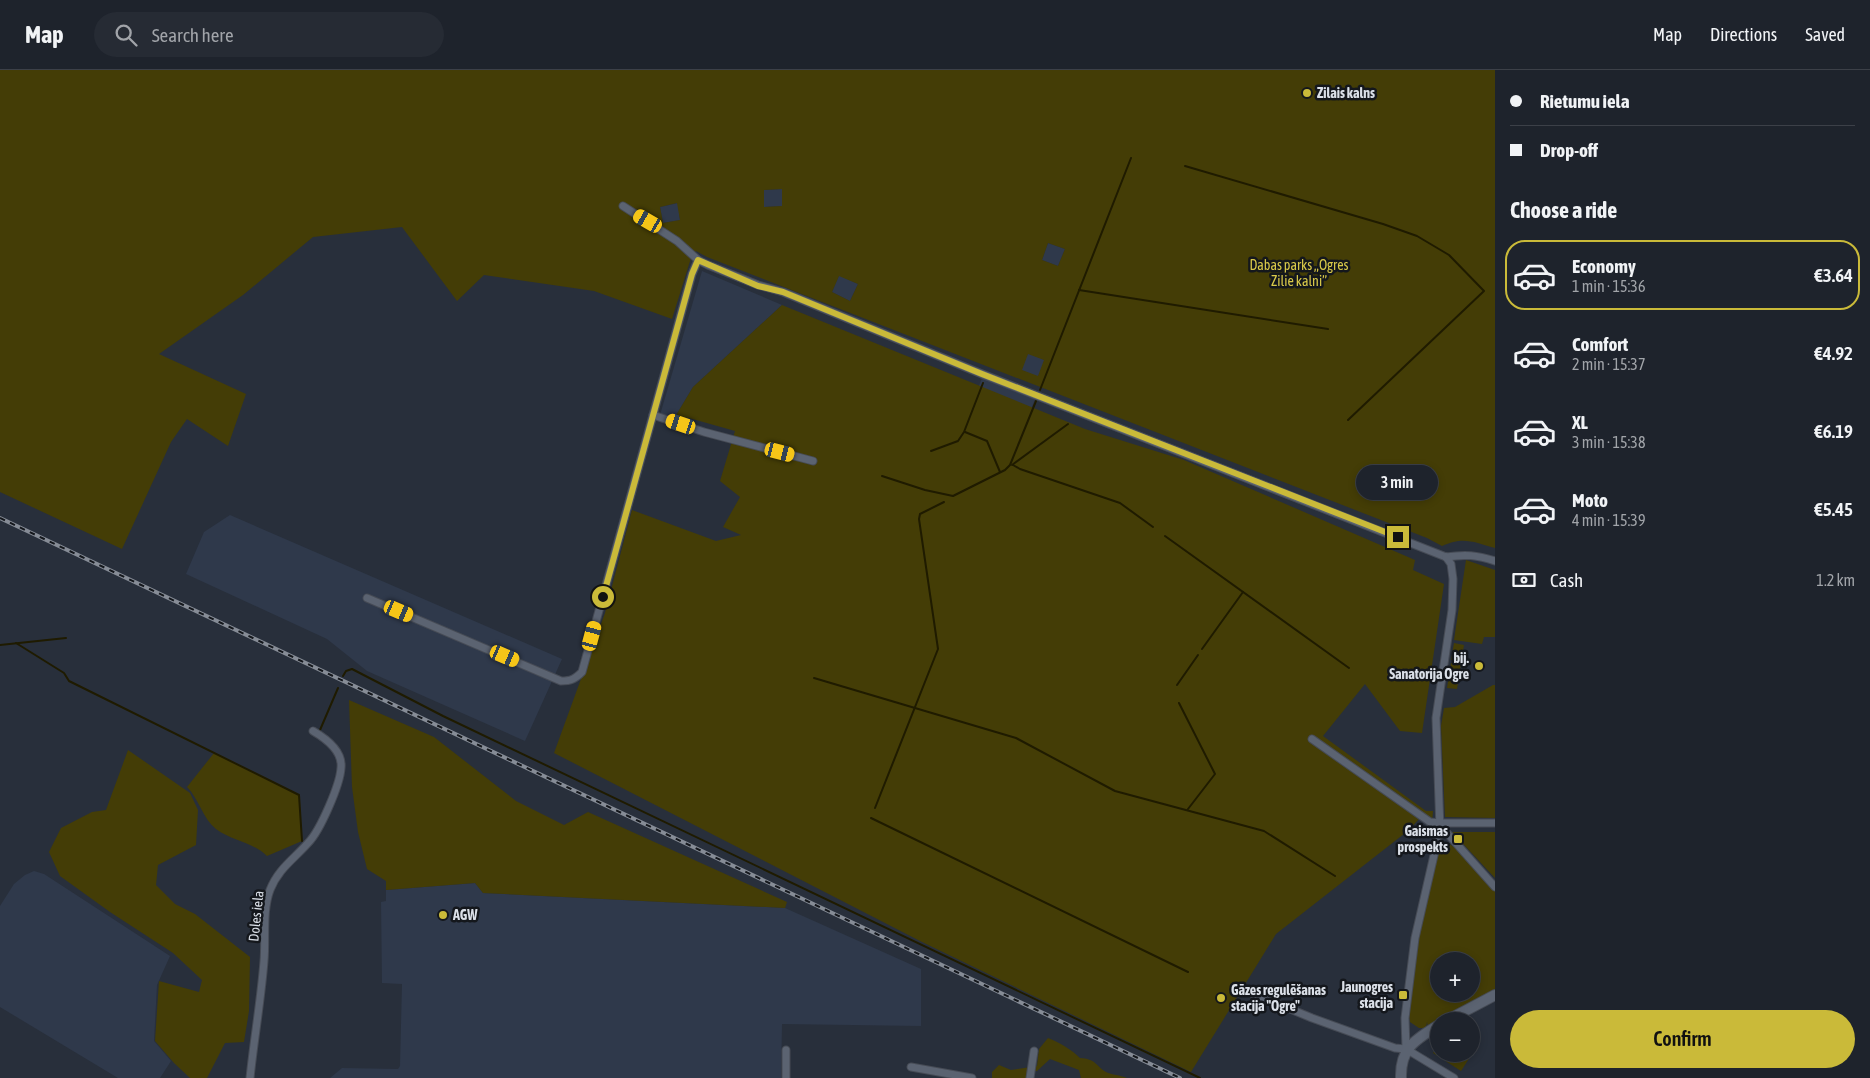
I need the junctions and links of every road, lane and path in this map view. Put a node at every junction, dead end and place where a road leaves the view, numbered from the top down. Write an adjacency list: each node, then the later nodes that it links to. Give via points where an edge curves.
1 (623, 206): 2 (street, via 677,241)
2 (698, 260): 3 (street); 5 (street)
3 (653, 415): 4 (street); 7 (street, via 582,672 570,681 561,681)
4 (812, 461)
5 (1446, 557): 6 (street, via 1477,555); 11 (street, via 1451,564 1453,579 1452,610 1436,718)
6 (1495, 561)
7 (367, 598)
8 (313, 731): 22 (street, Doles iela, via 333,747 340,758 341,770 314,835 282,868 269,893)
9 (1312, 739): 11 (street, via 1421,817)
10 (1495, 823): 11 (street)
11 (1440, 826): 12 (street); 17 (street, via 1414,948 1405,1018)
12 (1495, 887)
13 (1244, 990): 17 (street, via 1312,1018)
14 (1495, 994): 15 (main road)
15 (1462, 1012)
16 (1430, 1031): 17 (main road)
17 (1406, 1049): 26 (main road); 27 (street)
18 (786, 1050): 23 (street)
19 (1034, 1051): 25 (street)
20 (911, 1067): 21 (street)
21 (942, 1075): 24 (street)
22 (250, 1078)
23 (786, 1078)
24 (972, 1078)
25 (1030, 1078)
26 (1401, 1078)
27 (1454, 1078)

